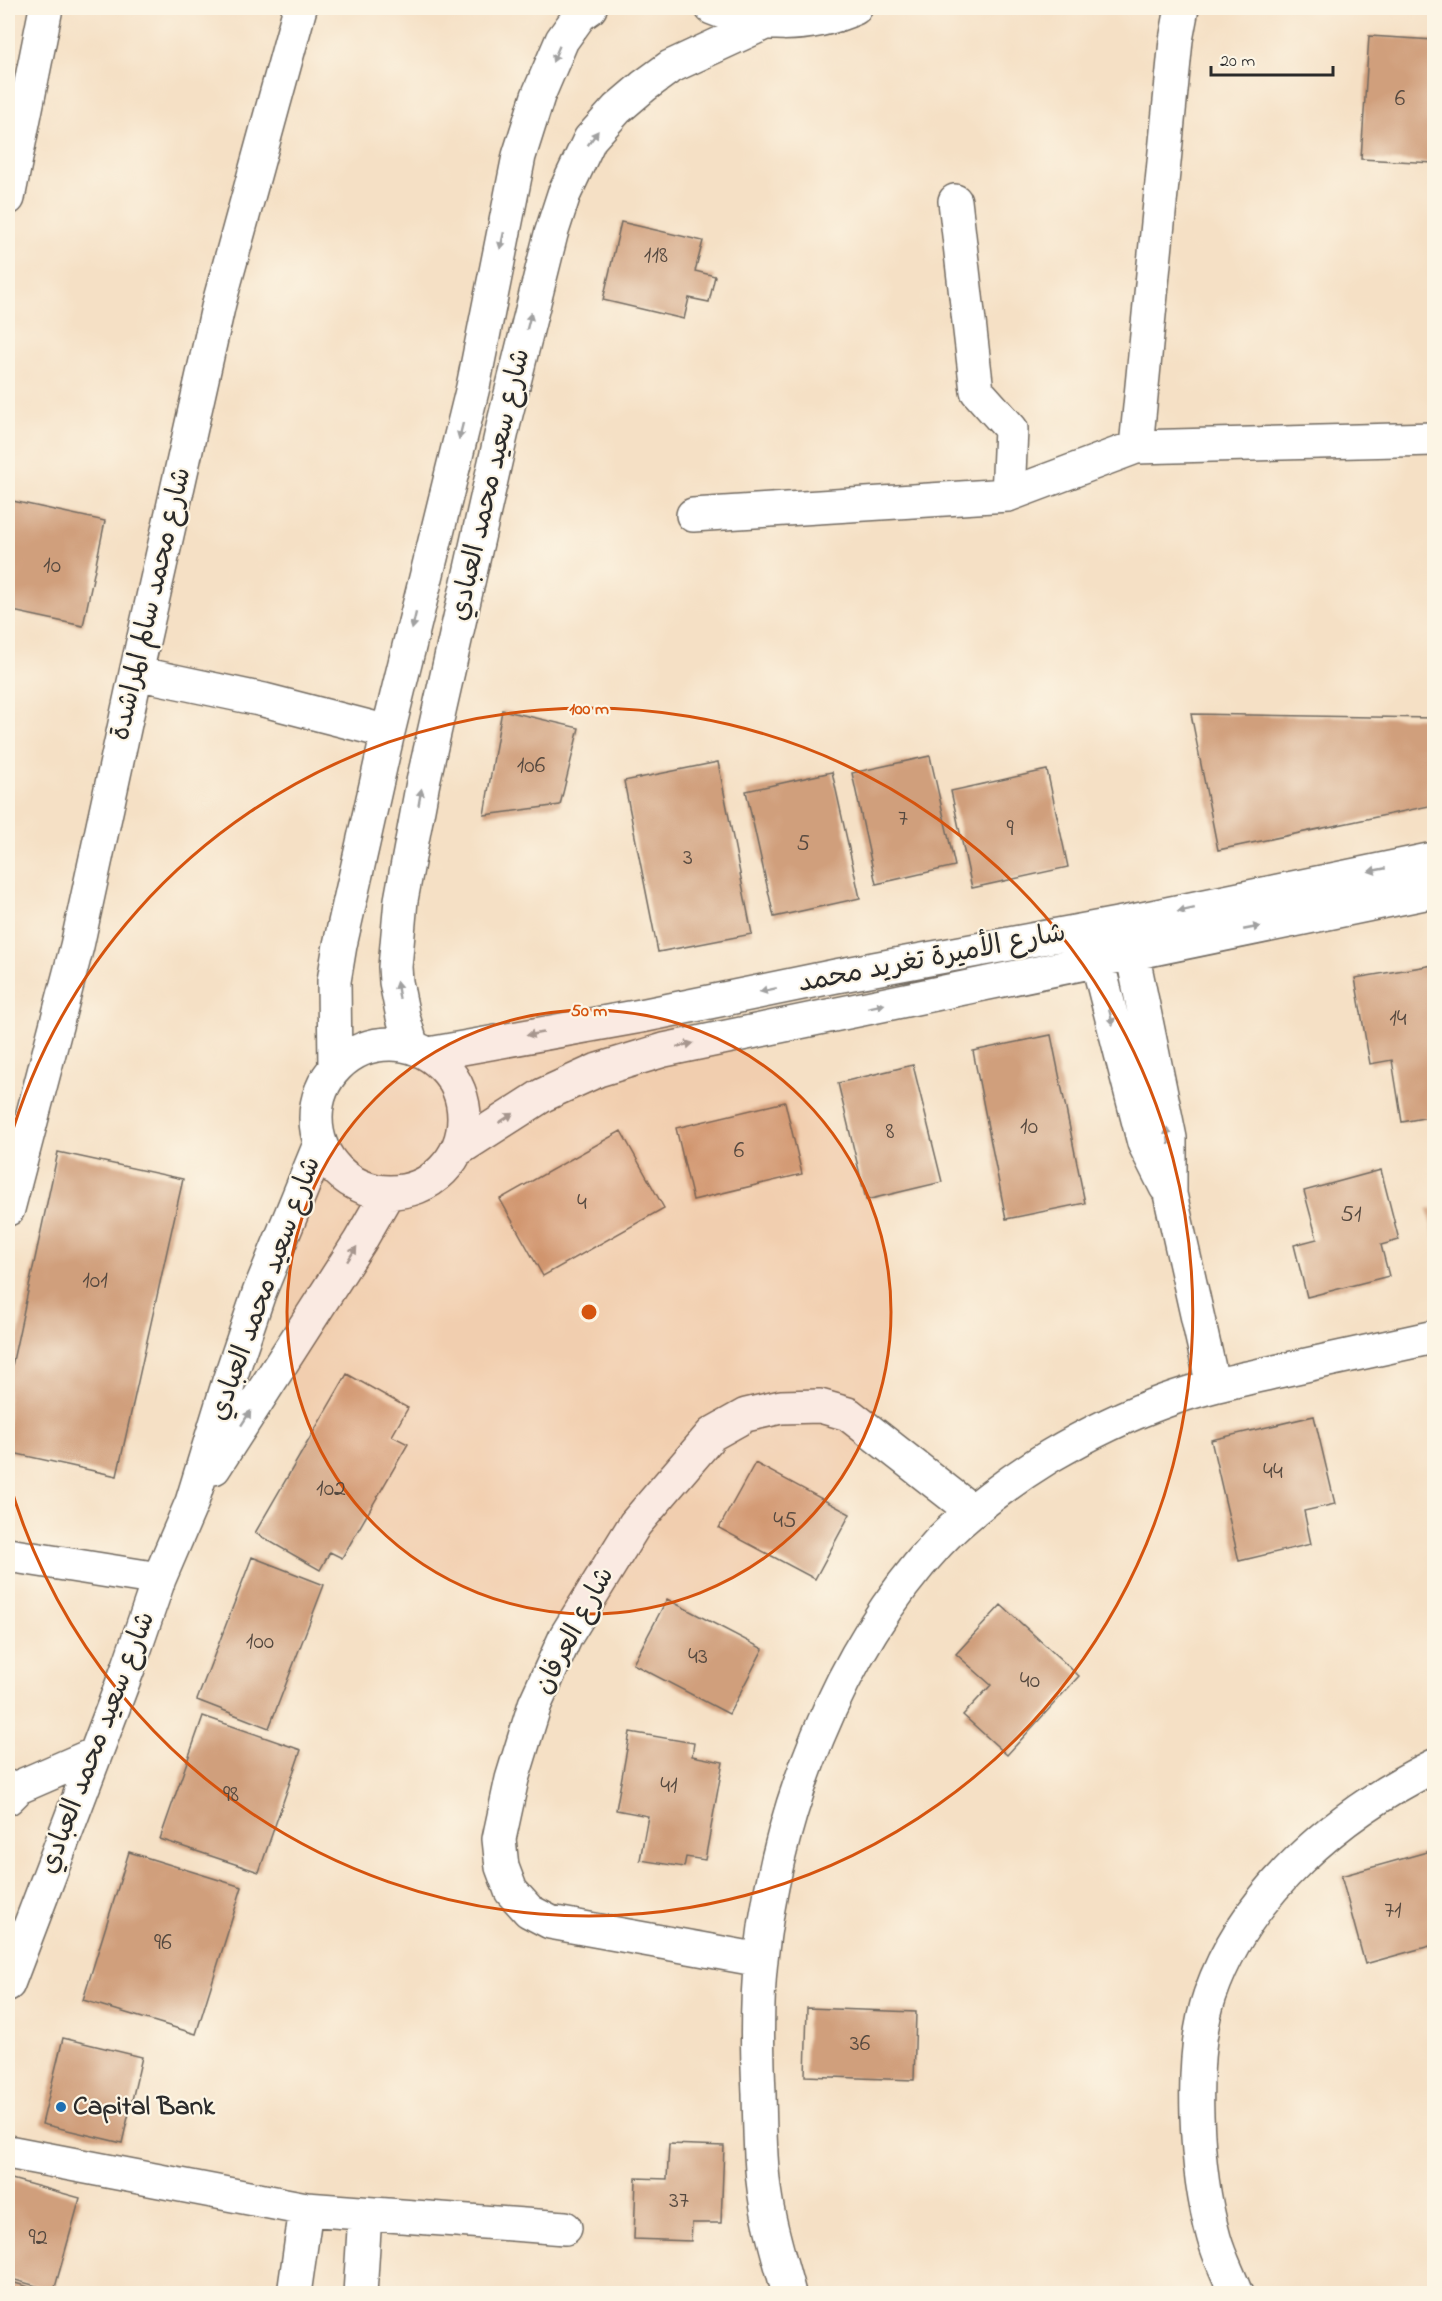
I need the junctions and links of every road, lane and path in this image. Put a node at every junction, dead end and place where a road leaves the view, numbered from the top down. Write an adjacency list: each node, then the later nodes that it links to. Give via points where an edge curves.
1 (46, 8): 8 (street)
2 (300, 8): 14 (street, شارع محمد سالم المراشدة, via 219,303)
3 (590, 8): 15 (street, شارع سعيد محمد العبادي, one-way to 15, via 562,39 519,156 472,387)
4 (712, 8): 7 (street, via 735,18)
5 (855, 8): 7 (street, via 801,24)
6 (1182, 8): 11 (street)
7 (765, 23): 20 (street, شارع سعيد محمد العبادي, one-way to 7, via 396,982 401,900 423,782 503,429 564,194 590,140 644,86 670,67)
8 (8, 198)
9 (955, 201): 12 (street, via 977,391 1011,429)
10 (1434, 439): 11 (street)
11 (1136, 447): 12 (street)
12 (1008, 495): 13 (street)
13 (693, 515)
14 (136, 673): 15 (street); 26 (street, شارع محمد سالم المراشدة, via 77,946)
15 (388, 732): 21 (street, شارع سعيد محمد العبادي, via 334,981)
16 (1434, 859): 20 (street, شارع الأميرة تغريد محمد, one-way to 20, via 1123,924 641,1016)
17 (1434, 891): 18 (street, شارع الأميرة تغريد محمد, one-way to 17)
18 (1131, 952): 19 (street, شارع الأميرة تغريد محمد); 25 (street, one-way to 18, via 1170,1138)
19 (1097, 960): 23 (street, شارع الأميرة تغريد محمد, one-way to 19, via 543,1095 598,1070 653,1053); 25 (street, one-way to 25, via 1144,1143)
20 (421, 1050): 21 (street, via 391,1043 370,1046 350,1054); 23 (street, via 446,1068 458,1086 464,1129)
21 (335, 1068): 22 (street, via 316,1104 315,1125)
22 (320, 1144): 24 (street, via 346,1179); 29 (street, شارع سعيد محمد العبادي, via 259,1293)
23 (457, 1150): 24 (street, via 445,1168 429,1181 409,1190)
24 (388, 1192): 29 (street, شارع سعيد محمد العبادي, one-way to 24)
25 (1170, 1194): 28 (street)
26 (8, 1203)
27 (1434, 1337): 28 (street)
28 (1213, 1386): 30 (street, via 1164,1401 1109,1425 1049,1457)
29 (192, 1502): 32 (street, شارع سعيد محمد العبادي)
30 (972, 1511): 37 (street, via 938,1543 896,1595 851,1667 813,1745 773,1885); 37 (street, شارع العرفان, via 848,1414 820,1406 781,1407 746,1415 712,1434 635,1524 566,1636 535,1704 499,1839 502,1867 511,1891 529,1911 550,1922)
31 (8, 1555): 32 (street)
32 (159, 1579): 33 (street, شارع سعيد محمد العبادي)
33 (95, 1754): 35 (street, via 19,1787); 36 (street, شارع سعيد محمد العبادي)
34 (1434, 1766): 46 (street, via 1353,1813 1279,1881 1228,1953 1209,1996 1198,2084 1202,2179 1214,2239)
35 (8, 1798)
36 (17, 1927): 38 (street, شارع سعيد محمد العبادي)
37 (761, 1960): 45 (street, via 757,2054 760,2134 766,2201)
38 (8, 1984)
39 (8, 2152): 40 (street)
40 (306, 2209): 41 (street); 43 (street)
41 (365, 2214): 42 (street); 44 (street)
42 (565, 2228)
43 (294, 2294)
44 (360, 2294)
45 (789, 2294)
46 (1236, 2294)

